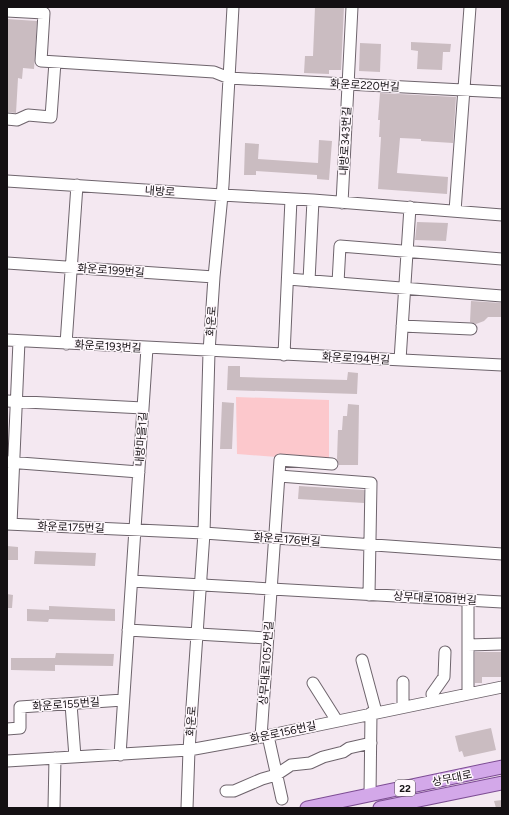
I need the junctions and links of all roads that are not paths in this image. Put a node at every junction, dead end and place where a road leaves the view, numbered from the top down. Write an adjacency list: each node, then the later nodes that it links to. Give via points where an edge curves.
1 (233, 7): 6 (street, 화운로)
2 (352, 7): 7 (street, 내방로343번길)
3 (470, 7): 8 (street)
4 (7, 11): 5 (street, via 44,13 41,61)
5 (55, 62): 6 (street, 화운로220번길, via 214,72); 10 (street, via 51,116 28,115 17,120)
6 (229, 78): 7 (street, 화운로220번길); 13 (street, 화운로)
7 (348, 84): 8 (street, 화운로220번길); 16 (street, 내방로343번길)
8 (464, 90): 9 (street, 화운로220번길); 18 (street)
9 (502, 92)
10 (7, 119)
11 (7, 181): 12 (street, 내방로)
12 (77, 185): 13 (street, 내방로); 23 (street)
13 (222, 195): 14 (street, 내방로); 24 (street, 화운로)
14 (291, 199): 15 (street, 내방로); 25 (street)
15 (313, 200): 16 (street, 내방로); 26 (street)
16 (342, 203): 17 (street, 내방로)
17 (410, 208): 18 (street, 내방로); 20 (street)
18 (455, 211): 19 (street, 내방로)
19 (502, 215)
20 (407, 251): 21 (street); 27 (street, via 340,246); 28 (street)
21 (502, 259)
22 (7, 263): 23 (street, 화운로199번길)
23 (72, 268): 24 (street, 화운로199번길); 34 (street)
24 (214, 277): 36 (street, 화운로)
25 (288, 279): 26 (street); 37 (street)
26 (309, 281): 27 (street)
27 (338, 283): 28 (street)
28 (405, 288): 29 (street); 30 (street)
29 (502, 296)
30 (402, 326): 31 (street); 38 (street)
31 (471, 329)
32 (7, 340): 33 (street, 화운로193번길)
33 (19, 341): 34 (street, 화운로193번길); 40 (street)
34 (66, 344): 35 (street, 화운로193번길)
35 (147, 348): 36 (street, 화운로193번길); 41 (street, 내방마을1길)
36 (210, 352): 37 (street, 화운로194번길); 48 (street, 화운로)
37 (284, 355): 38 (street, 화운로194번길)
38 (400, 360): 39 (street, 화운로194번길)
39 (502, 365)
40 (12, 401): 41 (street); 42 (street)
41 (143, 408): 44 (street, 내방마을1길)
42 (10, 462): 44 (street); 46 (street)
43 (332, 464): 45 (street, via 280,460)
44 (139, 472): 47 (street, 내방마을1길)
45 (279, 474): 49 (street, 상무대로1057번길); 50 (street, via 371,483)
46 (9, 524): 47 (street, 화운로175번길)
47 (135, 529): 48 (street, 화운로175번길); 52 (street)
48 (204, 533): 49 (street, 화운로176번길); 53 (street, 화운로)
49 (274, 538): 50 (street, 화운로176번길); 54 (street, 상무대로1057번길)
50 (370, 545): 51 (street, 화운로176번길); 55 (street)
51 (502, 554)
52 (132, 581): 53 (street); 58 (street)
53 (202, 585): 54 (street); 59 (street, 화운로)
54 (271, 589): 55 (street); 60 (street, 상무대로1057번길)
55 (369, 595): 56 (street, 상무대로1081번길)
56 (468, 600): 57 (street, 상무대로1081번길); 62 (street)
57 (502, 602)
58 (128, 630): 59 (street); 69 (street)
59 (198, 634): 60 (street); 78 (street, 화운로)
60 (268, 638): 76 (street, 상무대로1057번길)
61 (502, 644): 62 (street)
62 (468, 645): 68 (street)
63 (445, 652): 70 (street, via 444,675 432,694)
64 (362, 660): 73 (street)
65 (403, 682): 72 (street)
66 (312, 683): 74 (street)
67 (502, 687): 68 (street, 화운로156번길)
68 (468, 694): 70 (street, 화운로156번길)
69 (123, 700): 71 (street, 화운로155번길); 79 (street)
70 (433, 701): 72 (street, 화운로156번길)
71 (71, 704): 75 (street, 화운로155번길, via 20,707 20,728); 80 (street)
72 (403, 707): 73 (street, 화운로156번길)
73 (374, 713): 74 (street, 화운로156번길); 77 (street)
74 (337, 721): 76 (street, 화운로156번길)
75 (7, 729)
76 (264, 736): 78 (street, 화운로156번길); 84 (street, 상무대로1057번길)
77 (371, 743): 84 (street, via 349,748 310,763 291,765); 87 (street)
78 (189, 750): 79 (street); 90 (street, 화운로)
79 (120, 755): 80 (street)
80 (75, 757): 81 (street)
81 (55, 758): 82 (street); 89 (street)
82 (7, 761)
83 (502, 767): 87 (main road, 상무대로 / 22)
84 (276, 774): 86 (street, via 234,791); 88 (street, 상무대로1057번길)
85 (502, 783): 92 (main road, 상무대로 / 22)
86 (226, 791)
87 (370, 795): 91 (main road, 상무대로 / 22)
88 (282, 799)
89 (54, 808)
90 (187, 808)
91 (307, 808)
92 (380, 808)

